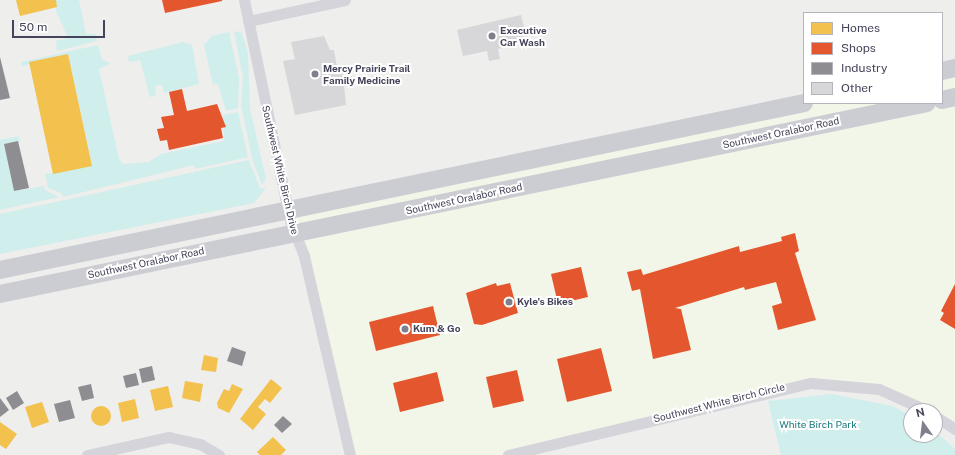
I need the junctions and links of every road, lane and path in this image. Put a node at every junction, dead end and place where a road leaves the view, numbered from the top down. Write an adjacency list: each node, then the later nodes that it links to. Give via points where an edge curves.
1 (244, 0): 3 (street, Southwest White Birch Drive)
2 (345, 0): 3 (street)
3 (248, 21): 10 (street, Southwest White Birch Drive)
4 (955, 68): 5 (main road)
5 (943, 71)
6 (955, 97): 7 (main road)
7 (943, 100)
8 (803, 103): 10 (main road)
9 (922, 104): 11 (main road, Southwest Oralabor Road)
10 (288, 210): 11 (street, Southwest White Birch Drive); 12 (main road)
11 (294, 234): 13 (main road, Southwest Oralabor Road); 19 (street, Southwest White Birch Drive, via 304,256)
12 (0, 270)
13 (0, 294)
14 (910, 403): 20 (street, Southwest White Birch Circle, via 879,389 811,383)
15 (943, 421): 16 (street)
16 (955, 429)
17 (88, 455): 18 (street, via 169,437 200,444)
18 (219, 455)
19 (350, 455)
20 (508, 455)

